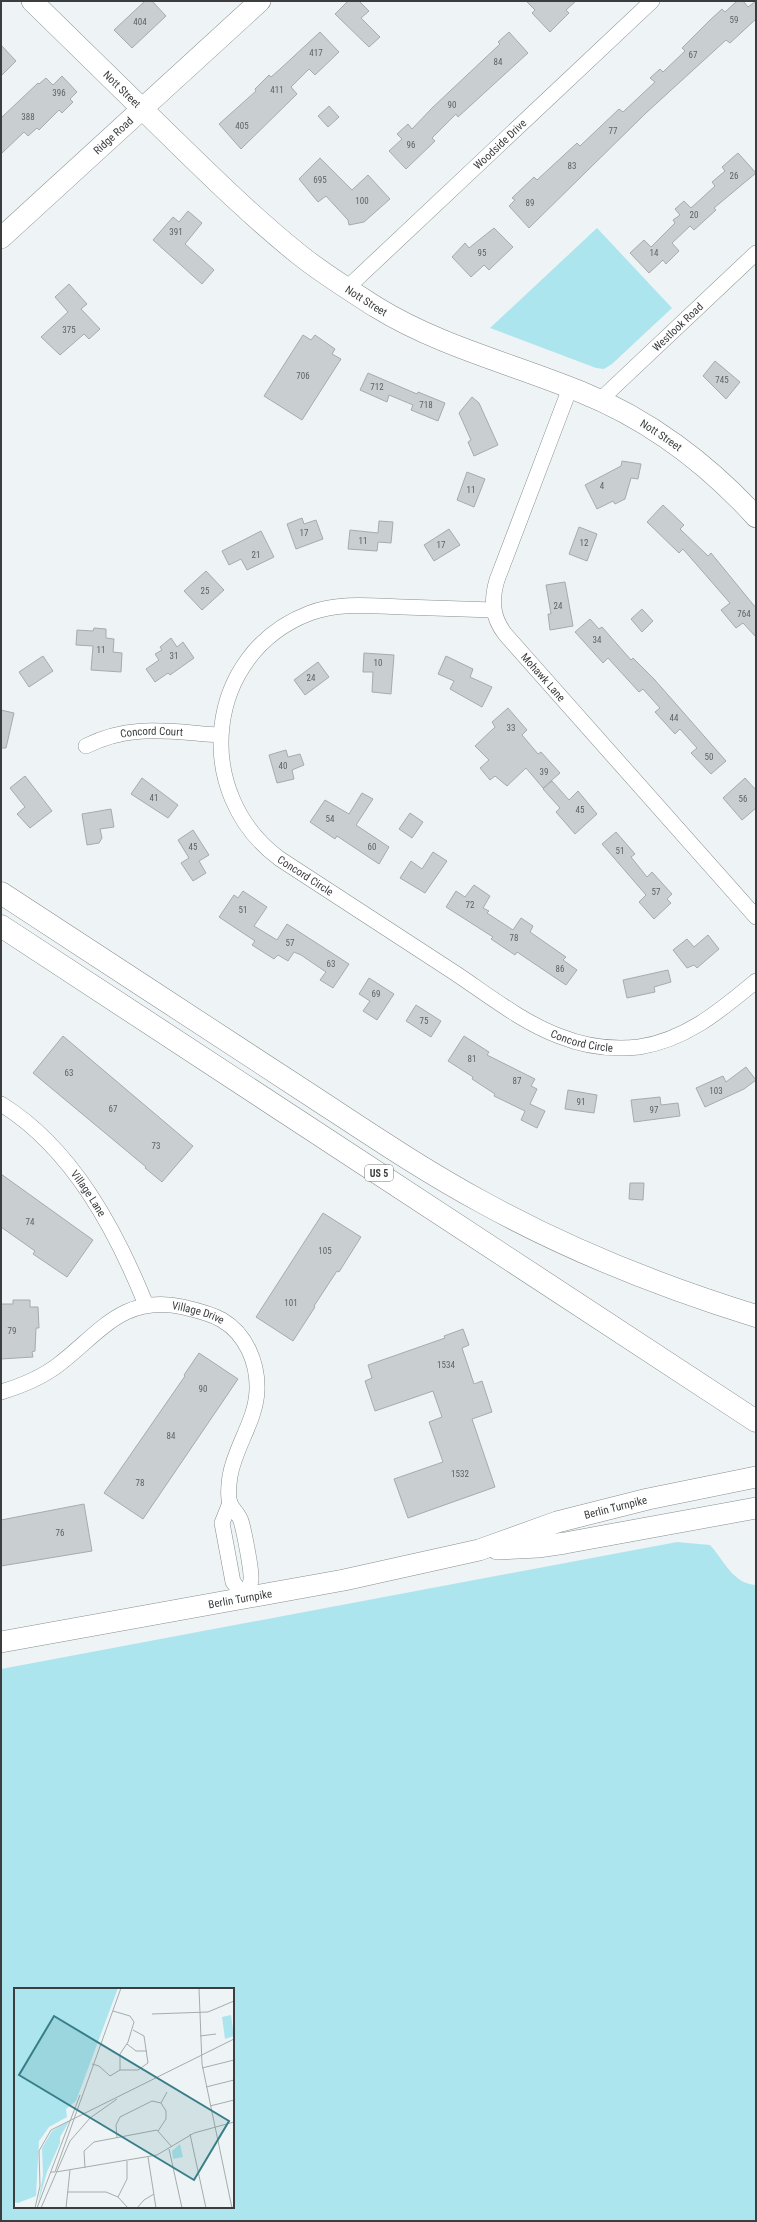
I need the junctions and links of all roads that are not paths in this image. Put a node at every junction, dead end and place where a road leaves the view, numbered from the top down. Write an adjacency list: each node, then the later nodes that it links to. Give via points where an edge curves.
1 (32, 1): 4 (street, Nott Street)
2 (260, 1): 4 (street, Ridge Road)
3 (652, 1): 7 (street, Woodside Drive)
4 (142, 109): 5 (street, Ridge Road); 7 (street, Nott Street, via 283,241 312,265)
5 (1, 238)
6 (756, 253): 9 (street, Westlook Road)
7 (347, 288): 8 (street, Nott Street, via 390,315 429,334)
8 (570, 388): 9 (street, Nott Street); 11 (street, Mohawk Lane, via 497,580 492,599)
9 (599, 400): 10 (street, Nott Street, via 686,452 726,486)
10 (756, 518)
11 (493, 610): 12 (street, Concord Circle, via 352,605 327,608 297,619 273,635 247,660 228,698); 15 (street, Mohawk Lane, via 505,634)
12 (220, 735): 13 (street, Concord Court, via 134,730 116,733); 17 (street, Concord Circle, via 223,766 234,801 247,824 267,848 497,1001 548,1032 602,1047 626,1048 654,1044 698,1026)
13 (86, 746)
14 (1, 893): 20 (highway, US 5, via 372,1136 459,1190 623,1269)
15 (756, 917)
16 (1, 926): 22 (highway, US 5)
17 (756, 981)
18 (1, 1104): 19 (street, Village Lane, via 38,1133 86,1190 127,1259)
19 (146, 1305): 21 (street, Village Drive, via 129,1309 114,1318 47,1372 23,1385); 26 (street, Village Drive, via 168,1304 207,1313 231,1326 249,1350 257,1380 256,1402 232,1467 229,1484 230,1503 222,1523 233,1582)
20 (756, 1316)
21 (1, 1392)
22 (756, 1421)
23 (756, 1477): 25 (street, Berlin Turnpike, via 648,1499 556,1522)
24 (756, 1508): 25 (street, Berlin Turnpike, via 565,1543)
25 (479, 1550): 26 (street, Berlin Turnpike, via 344,1580)
26 (246, 1598): 27 (street, Berlin Turnpike)
27 (1, 1642)

